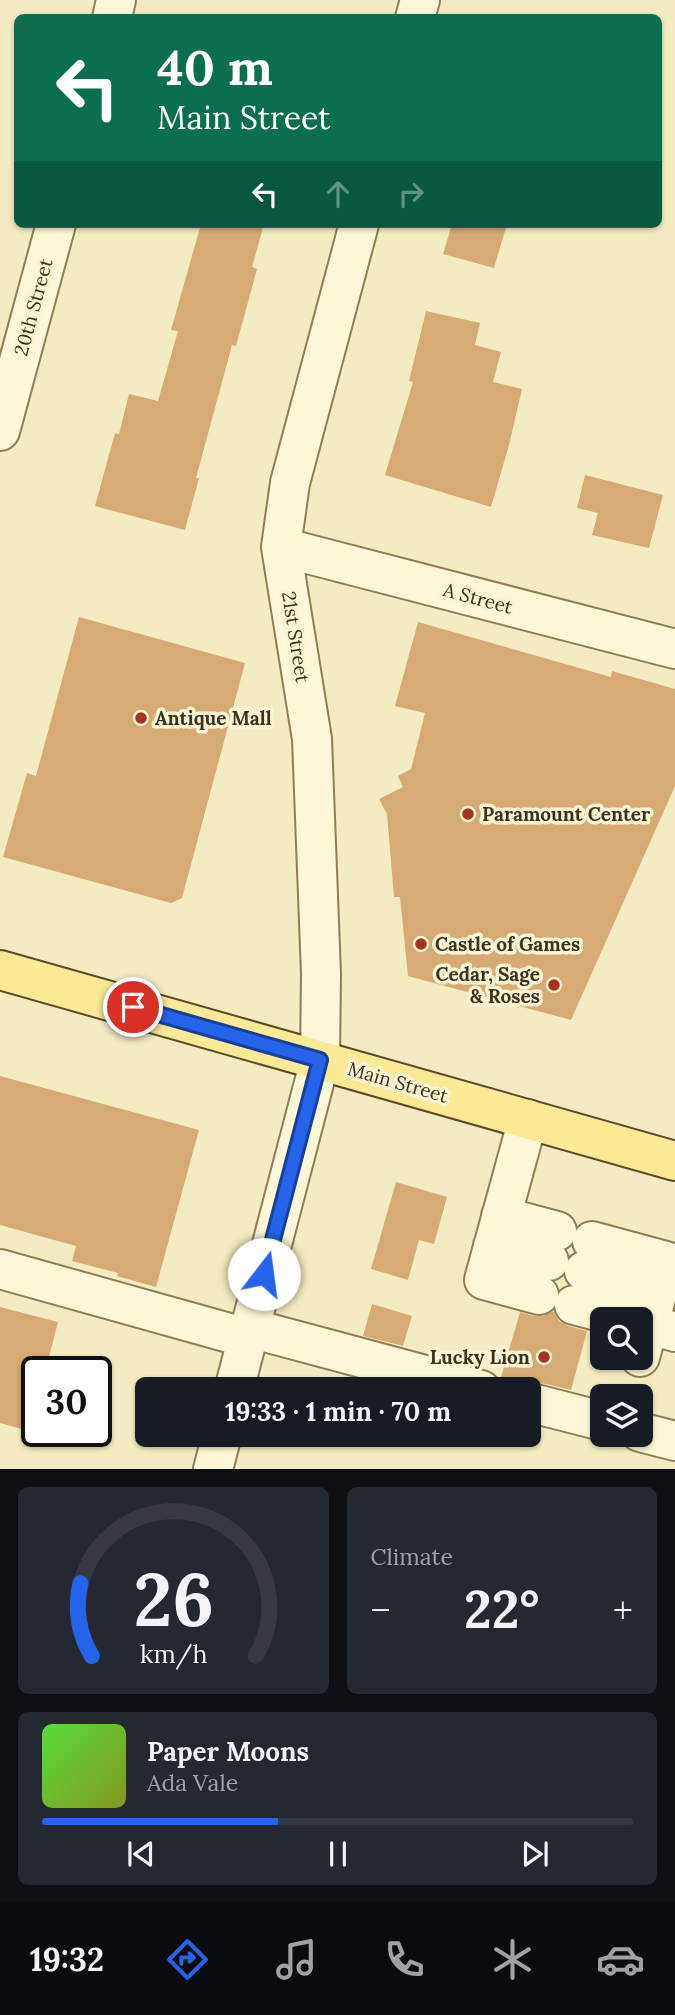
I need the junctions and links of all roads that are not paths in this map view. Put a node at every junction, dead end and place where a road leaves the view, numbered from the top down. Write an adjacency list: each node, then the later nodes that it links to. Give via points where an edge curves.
1 (55, 228): 3 (street, 20th Street)
2 (358, 228): 4 (street, 21st Street, via 290,483)
3 (0, 431)
4 (281, 547): 5 (street, A Street); 7 (street, 21st Street, via 312,740)
5 (675, 649)
6 (0, 970): 7 (main road, Main Street)
7 (320, 1060): 8 (main road, Main Street); 15 (street, 21st Street)
8 (528, 1119): 9 (main road, Main Street); 10 (street)
9 (675, 1161)
10 (497, 1231): 11 (street); 11 (street, via 484,1280)
11 (566, 1267): 13 (street); 14 (street, via 666,1261)
12 (0, 1269): 15 (street)
13 (613, 1307)
14 (653, 1309)
15 (248, 1333): 16 (street, 21st Street); 17 (street)
16 (236, 1377)
17 (428, 1377)
18 (541, 1406): 19 (street)
19 (590, 1419)
20 (653, 1435): 21 (street)
21 (675, 1441)
22 (219, 1447): 23 (street)
23 (213, 1469)

